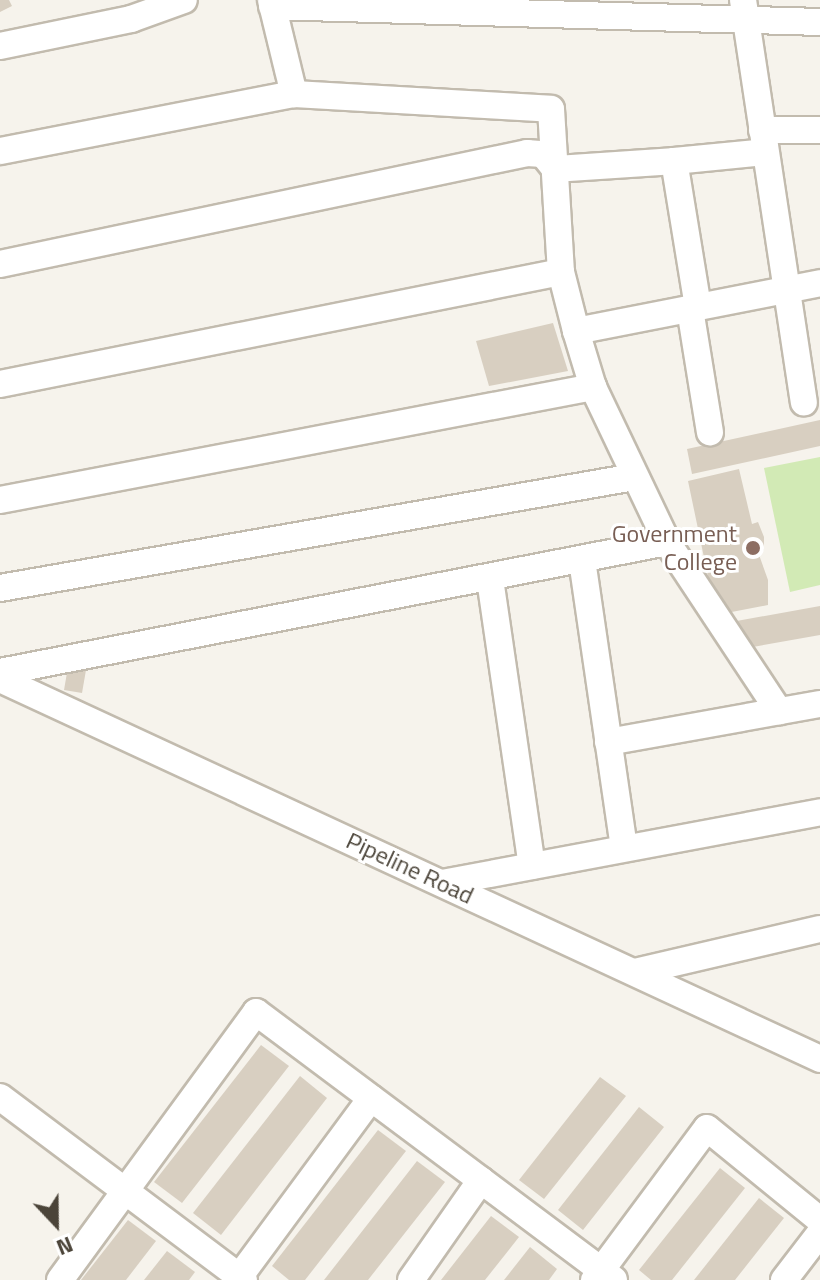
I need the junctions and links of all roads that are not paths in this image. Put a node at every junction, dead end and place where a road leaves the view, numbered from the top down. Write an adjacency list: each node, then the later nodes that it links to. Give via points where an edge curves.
1 (184, 0): 5 (street, via 131,19)
2 (272, 3): 3 (street); 6 (street)
3 (745, 12): 4 (street); 8 (street)
4 (820, 22)
5 (0, 46)
6 (294, 94): 9 (street); 11 (street, via 551,109)
7 (820, 130): 8 (street)
8 (764, 141): 10 (street); 15 (street)
9 (0, 151)
10 (674, 161): 11 (street); 16 (street)
11 (555, 169): 12 (street, via 543,154 527,153); 13 (street)
12 (0, 264)
13 (561, 272): 17 (street); 18 (street)
14 (820, 283): 15 (street)
15 (785, 290): 16 (street); 20 (street)
16 (694, 308): 17 (street); 21 (street)
17 (576, 331): 19 (street)
18 (0, 384)
19 (593, 387): 22 (street); 23 (street)
20 (804, 402)
21 (710, 432)
22 (634, 477): 24 (street); 27 (street)
23 (0, 500)
24 (667, 542): 25 (street); 31 (street)
25 (582, 560): 26 (street); 32 (street)
26 (490, 579): 28 (street); 35 (street)
27 (0, 588)
28 (0, 672)
29 (0, 679): 36 (street, Pipeline Road)
30 (820, 704): 31 (street)
31 (779, 711): 32 (street)
32 (608, 742): 34 (street)
33 (820, 812): 34 (street)
34 (624, 848): 35 (street)
35 (532, 866): 36 (street)
36 (442, 883): 38 (street, Pipeline Road)
37 (820, 929): 38 (street)
38 (635, 972): 40 (street, Pipeline Road)
39 (820, 1038): 40 (street)
40 (792, 1044): 41 (street, Pipeline Road)
41 (820, 1059)
42 (371, 1098): 44 (street); 45 (street, via 256,1012); 49 (street)
43 (3, 1106): 45 (street)
44 (481, 1180): 48 (street); 51 (street)
45 (124, 1190): 49 (street); 50 (street)
46 (820, 1220): 48 (street, via 707,1128)
47 (820, 1233): 52 (street)
48 (603, 1277)
49 (241, 1279)
50 (60, 1280)
51 (411, 1280)
52 (784, 1280)

